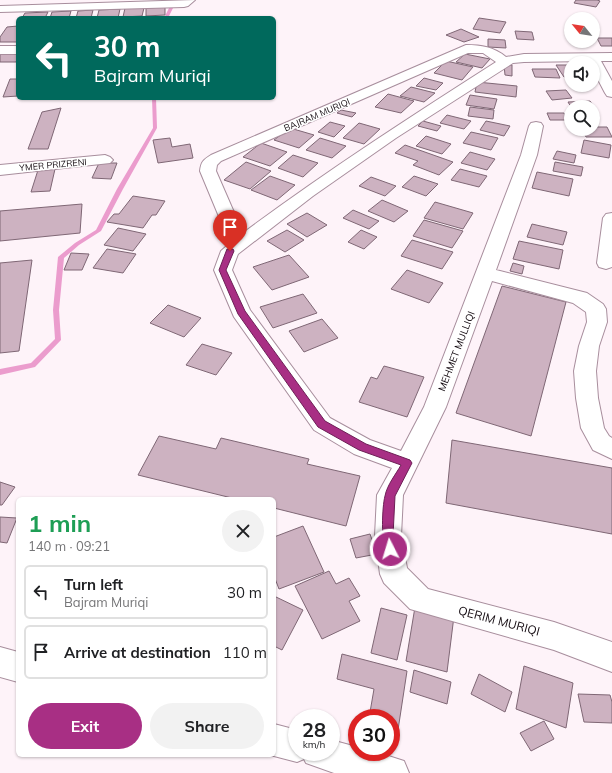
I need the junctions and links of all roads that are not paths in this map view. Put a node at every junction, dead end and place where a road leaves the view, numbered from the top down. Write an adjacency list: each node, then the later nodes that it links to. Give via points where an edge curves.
1 (190, 0): 2 (street, via 184,4)
2 (77, 4): 3 (street)
3 (0, 9)
4 (0, 50): 5 (street)
5 (16, 50)
6 (564, 57): 9 (street, via 524,58)
7 (600, 57): 8 (street)
8 (612, 57)
9 (504, 63): 16 (street, via 391,135); 16 (street, BAJRAM MURIQI, via 489,50 466,49 216,158 209,164 208,171)
10 (600, 71): 11 (street)
11 (612, 93)
12 (536, 126): 18 (street, MEHMET MULLIQI, via 529,155)
13 (105, 160): 14 (street, YMER PRIZRENI)
14 (0, 170)
15 (612, 218): 17 (street)
16 (239, 244): 20 (street, via 230,251 223,270 241,312 322,424 362,447)
17 (606, 263)
18 (485, 272): 19 (street, via 580,298 596,309 597,322 589,346 585,371 587,398 592,428 601,443); 20 (street, MEHMET MULLIQI, via 435,407)
19 (612, 449)
20 (407, 463): 21 (street, MEHMET MULLIQI, via 390,496 388,536)
21 (394, 574): 22 (street, QERIM MURIQI, via 420,600 554,636)
22 (612, 657)
23 (0, 662): 24 (street)
24 (16, 666)
25 (276, 741): 26 (street)
26 (288, 744)
27 (340, 758): 28 (street)
28 (392, 773)

